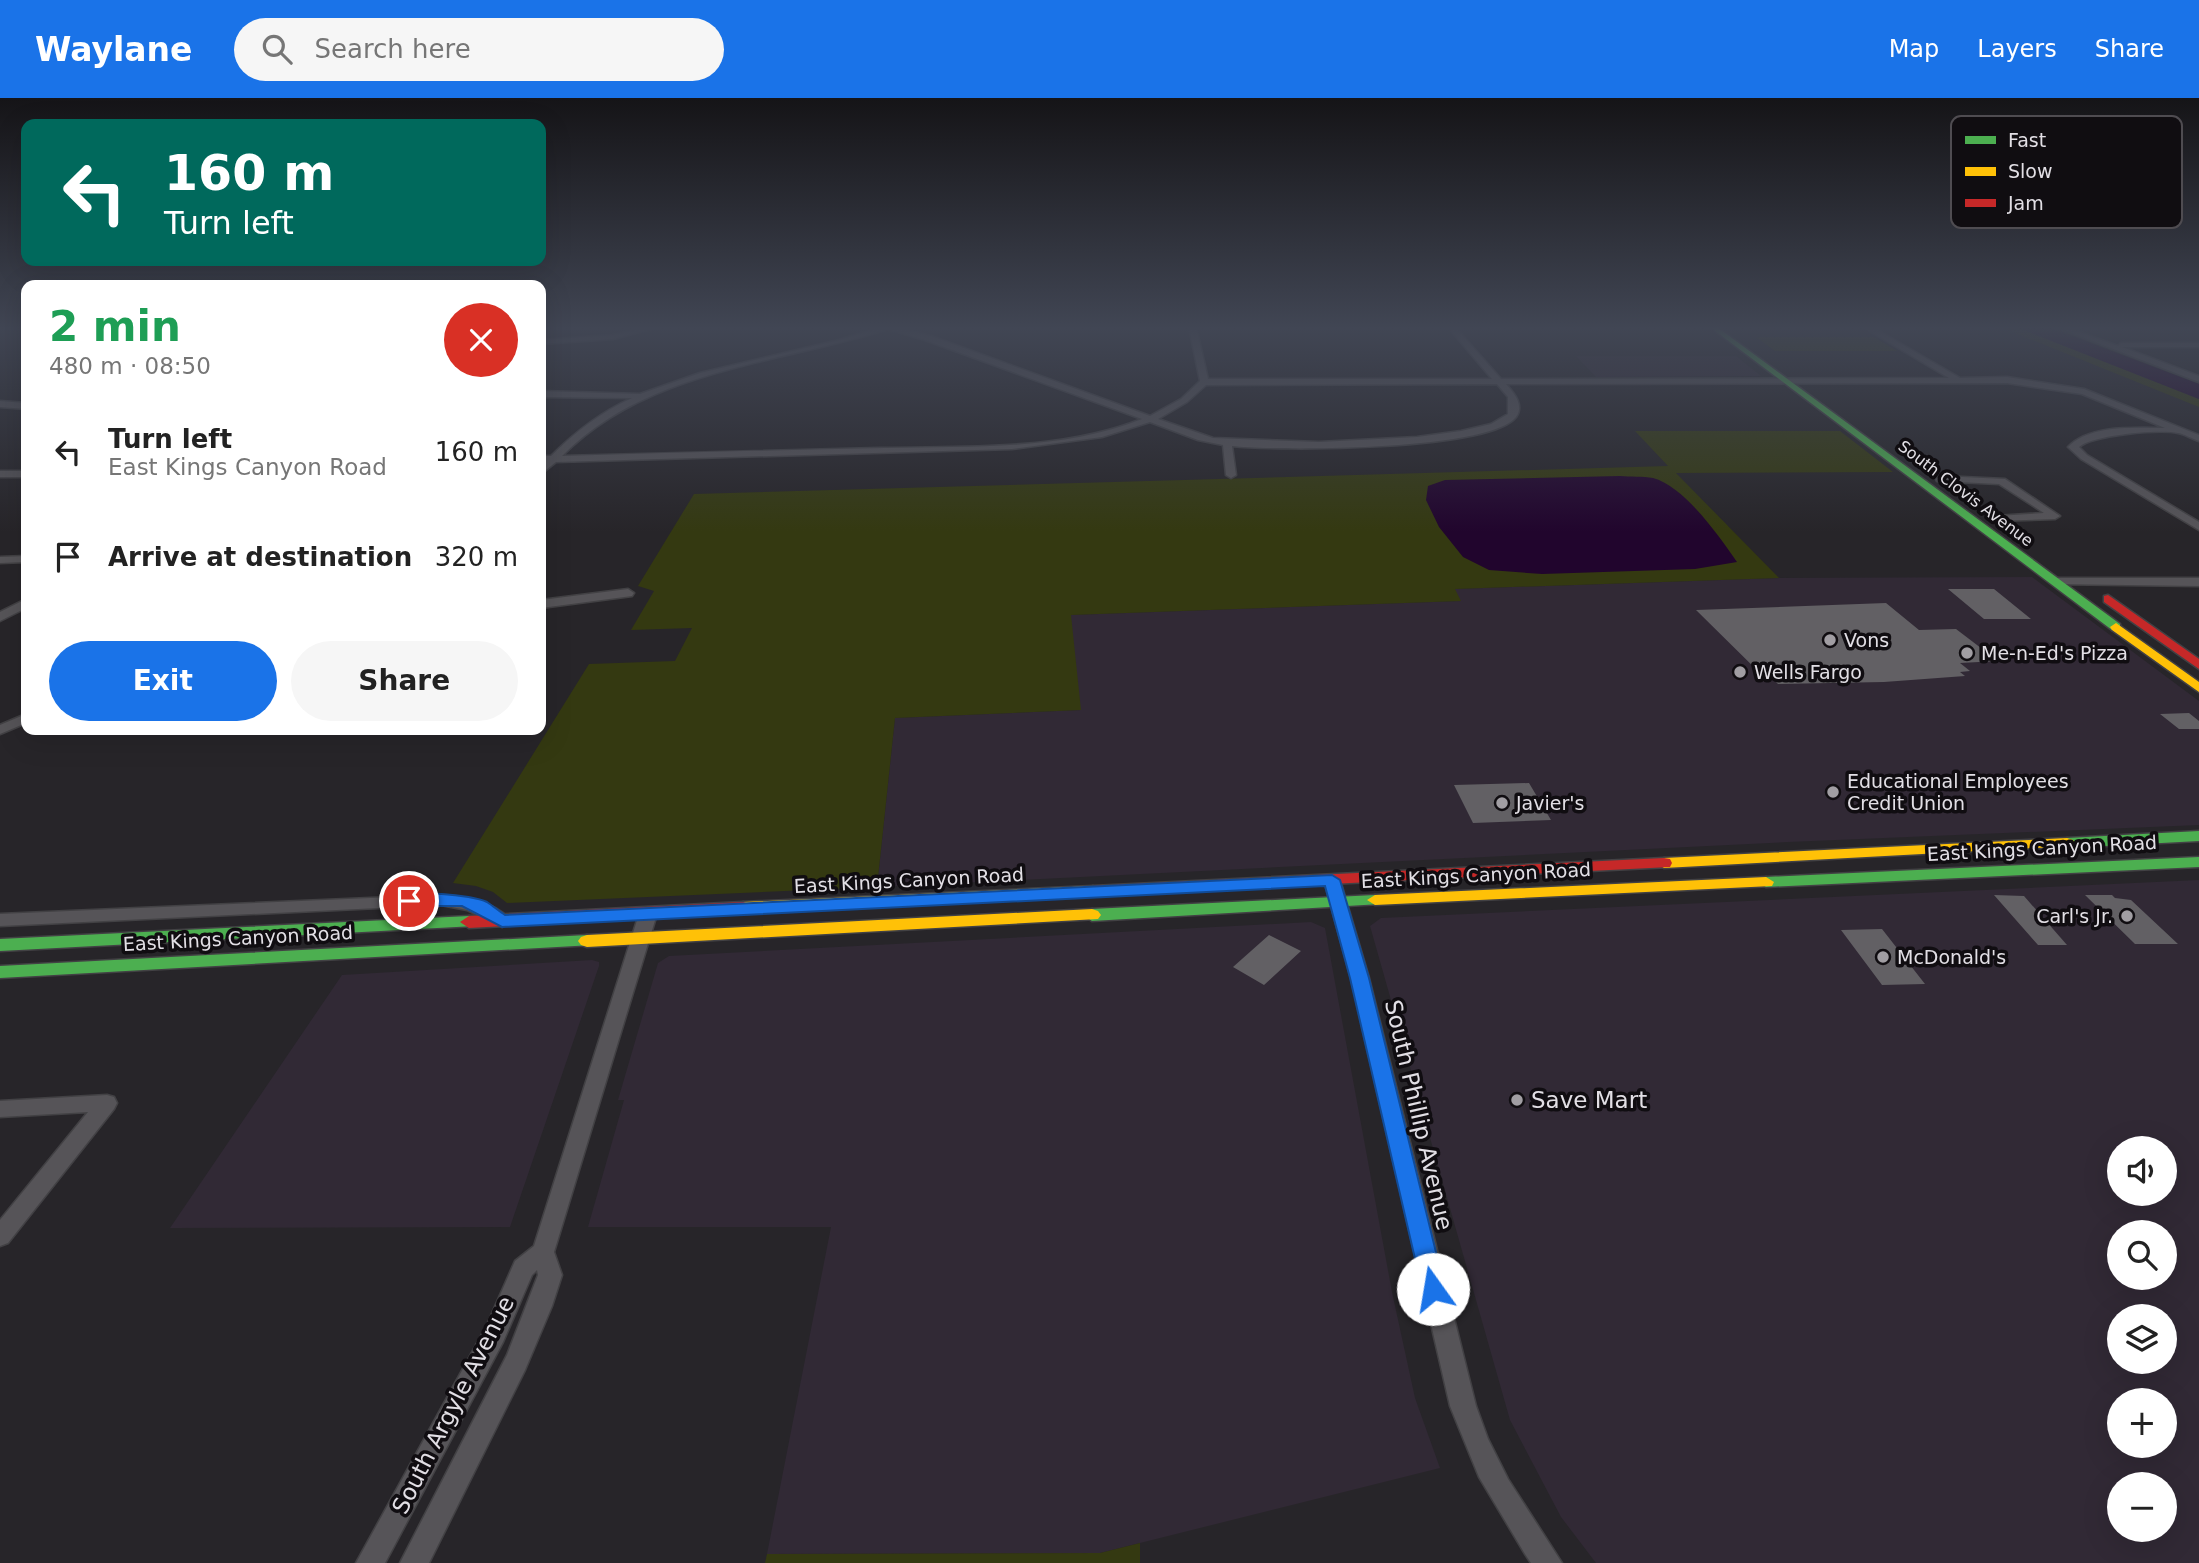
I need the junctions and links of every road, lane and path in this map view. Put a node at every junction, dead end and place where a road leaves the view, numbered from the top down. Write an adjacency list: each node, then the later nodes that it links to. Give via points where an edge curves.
1 (638, 395): 14 (street, via 596,419)
2 (1087, 395): 10 (street)
3 (1187, 395): 10 (street)
4 (1511, 395): 13 (street, via 1513,415 1475,433 1404,442)
5 (1805, 395): 23 (main road, South Clovis Avenue)
6 (1825, 395): 18 (main road, South Clovis Avenue)
7 (2092, 395): 11 (street)
8 (1, 405): 9 (street)
9 (21, 406)
10 (1150, 418): 13 (street); 14 (street, via 1079,438 1019,446)
11 (2181, 430): 12 (street); 20 (street, via 2093,436 2078,440 2073,447)
12 (2199, 438)
13 (1227, 443): 17 (street)
14 (546, 459)
15 (0, 474): 16 (street)
16 (21, 474)
17 (1231, 475)
18 (1941, 479): 19 (main road, South Clovis Avenue); 19 (street, via 2001,481 2055,516)
19 (1996, 519): 24 (main road, South Clovis Avenue)
20 (2199, 527)
21 (21, 559): 22 (street)
22 (0, 560)
23 (2056, 582): 24 (street); 31 (main road, South Clovis Avenue)
24 (2084, 582): 25 (street); 30 (main road, South Clovis Avenue)
25 (2199, 582)
26 (628, 593): 27 (street)
27 (546, 603)
28 (21, 606): 29 (street)
29 (0, 617)
30 (2199, 665)
31 (2199, 688)
32 (21, 720): 33 (street)
33 (0, 730)
34 (2199, 836): 35 (main road, East Kings Canyon Road)
35 (1914, 852): 37 (main road, East Kings Canyon Road); 38 (main road, via 1909,862 1732,873)
36 (2199, 862): 38 (main road, East Kings Canyon Road)
37 (1332, 880): 39 (street, South Phillip Avenue); 40 (main road, East Kings Canyon Road)
38 (1719, 884): 39 (main road, East Kings Canyon Road)
39 (1339, 902): 43 (main road, East Kings Canyon Road); 51 (street, South Phillip Avenue, via 1475,1443 1495,1483)
40 (648, 914): 42 (main road, East Kings Canyon Road); 43 (street, South Argyle Avenue)
41 (0, 920): 42 (street, East Kings Canyon Road, via 441,900 480,906)
42 (502, 921): 44 (main road, East Kings Canyon Road)
43 (641, 938): 45 (main road, East Kings Canyon Road); 48 (street, South Argyle Avenue)
44 (0, 945)
45 (0, 972)
46 (0, 1109): 47 (street, via 107,1102)
47 (0, 1236)
48 (543, 1252): 49 (street, South Argyle Avenue, via 523,1268 495,1334); 50 (street, South Argyle Avenue, via 550,1275 540,1306)
49 (370, 1563)
50 (414, 1563)
51 (1548, 1563)

